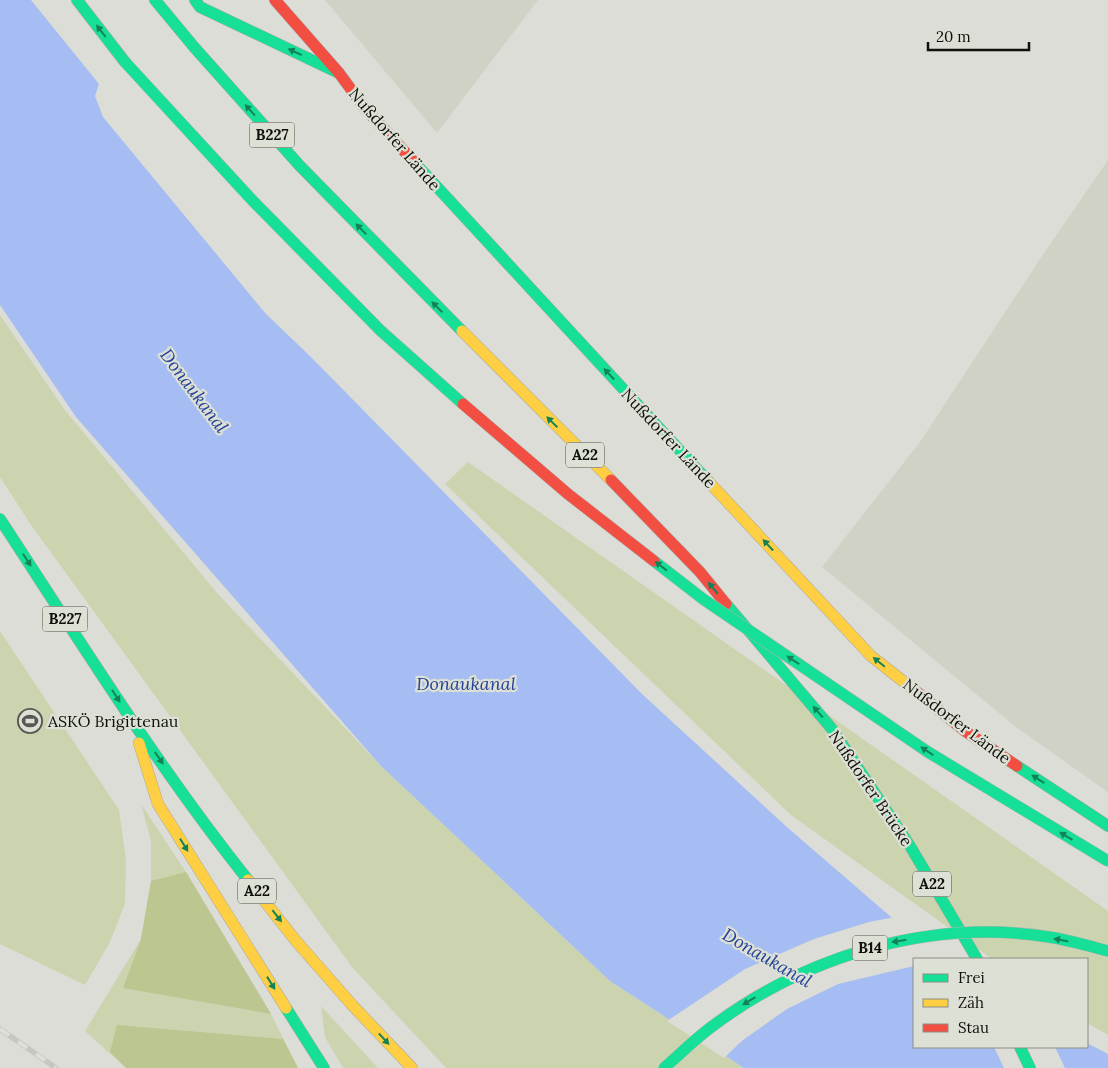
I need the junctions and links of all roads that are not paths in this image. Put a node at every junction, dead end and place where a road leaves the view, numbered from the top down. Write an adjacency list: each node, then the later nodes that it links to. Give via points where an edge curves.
1 (77, 0): 10 (main road, one-way to 1, bridge, via 971,779 703,599 568,494 381,331 252,200 125,62)
2 (156, 0): 6 (main road, B227, one-way to 2, via 300,166 194,48)
3 (194, 0): 5 (main road, one-way to 3, via 200,7)
4 (275, 0): 5 (main road, Nußdorfer Lände)
5 (339, 73): 9 (main road, Nußdorfer Lände, one-way to 5, via 965,731 871,656 524,283 364,107)
6 (395, 264): 12 (main road, Nußdorfer Brücke / A22, one-way to 6, via 910,846 838,737 700,572)
7 (0, 519): 8 (main road, B227, one-way to 8)
8 (131, 718): 14 (main road, one-way to 14, via 158,804); 15 (main road, A22, one-way to 15, via 197,812 295,939)
9 (1108, 826)
10 (1108, 861)
11 (1108, 951): 16 (main road, B14, one-way to 16, bridge, via 1026,933 975,932 886,943 840,956 770,988 722,1018)
12 (976, 958)
13 (1020, 1048): 17 (main road)
14 (324, 1068)
15 (412, 1068)
16 (664, 1068)
17 (1030, 1068)

